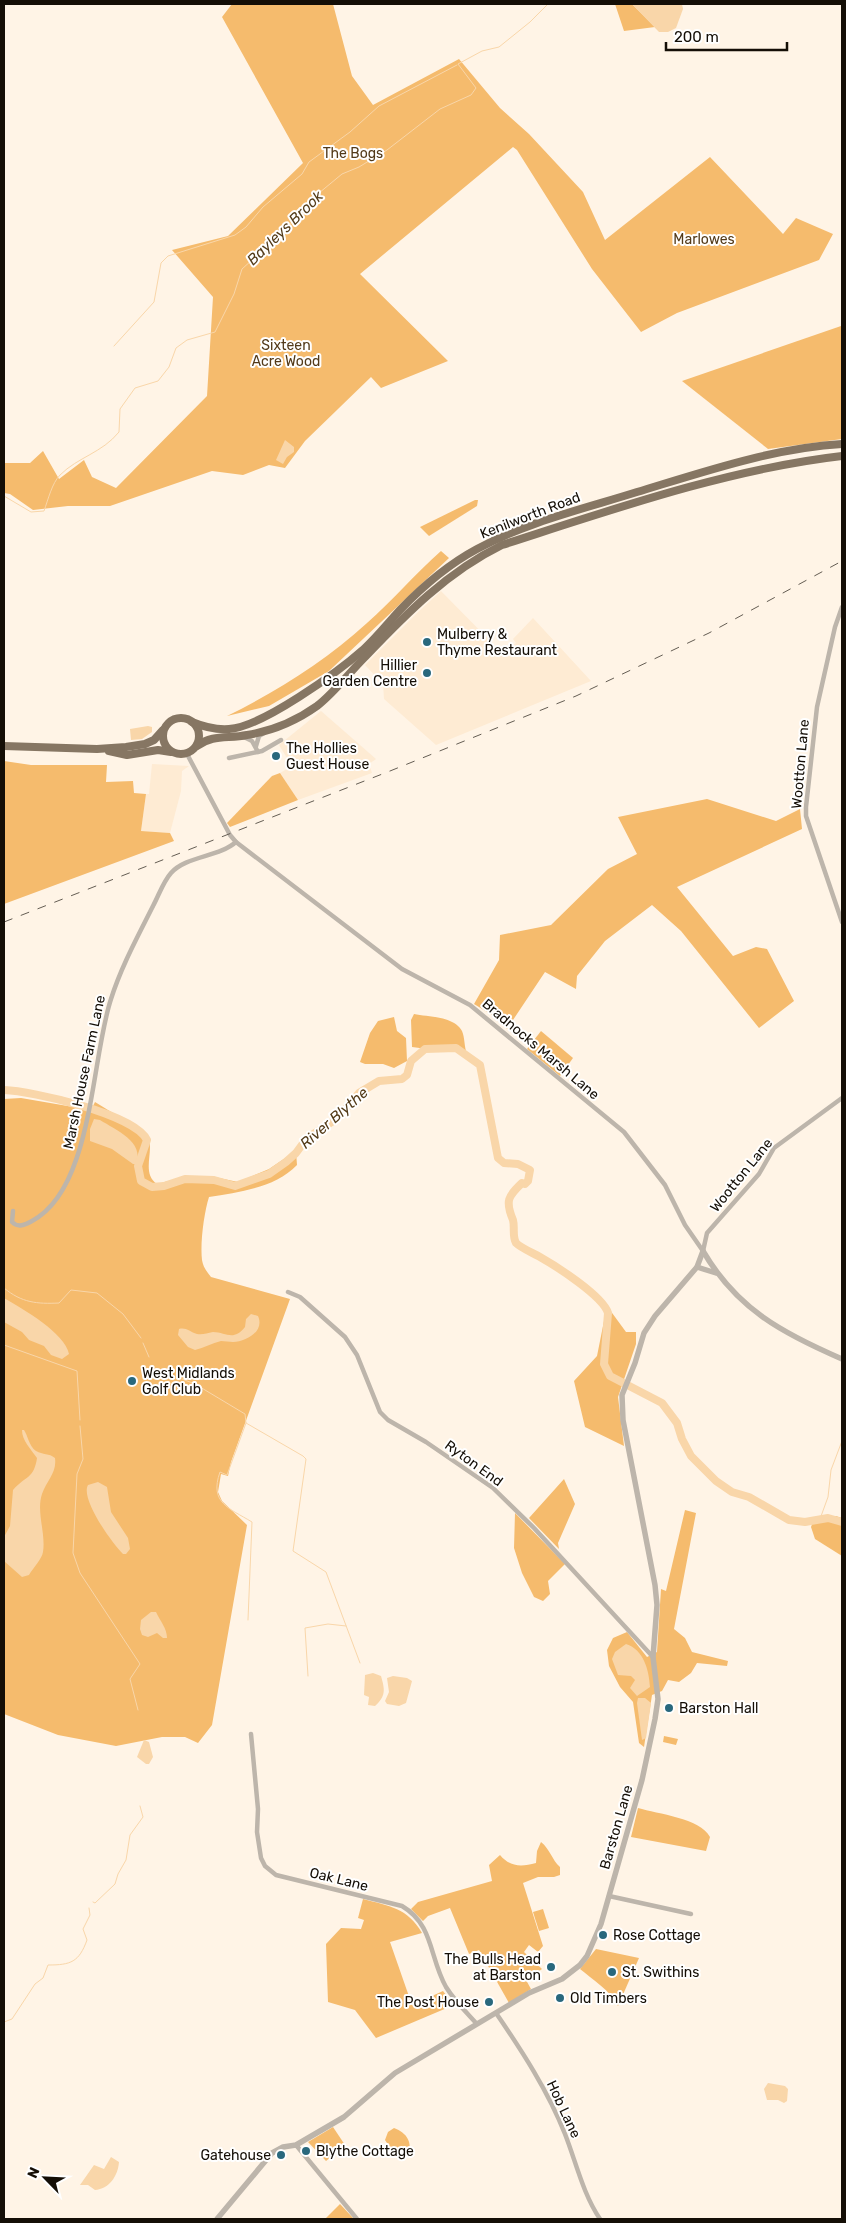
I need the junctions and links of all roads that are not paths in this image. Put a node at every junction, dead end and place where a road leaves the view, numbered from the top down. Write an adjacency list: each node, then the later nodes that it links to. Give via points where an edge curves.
1 (842, 444): 4 (highway, Kenilworth Road, via 763,457 701,473 548,519 498,538 443,572 364,648 302,695 270,713 230,729 206,728)
2 (842, 456): 6 (highway, Kenilworth Road, via 773,466 703,484 502,545 478,557 434,589 318,705)
3 (842, 607): 18 (street, Wootton Lane, via 817,707 806,816)
4 (192, 722): 5 (highway, via 180,718); 10 (highway, via 199,733)
5 (164, 730): 12 (highway, via 145,744); 13 (highway, via 163,742)
6 (269, 730): 7 (highway, Kenilworth Road); 11 (street, Kenilworth Road, via 259,736)
7 (242, 736): 10 (highway, Kenilworth Road, via 211,738); 11 (street)
8 (281, 740): 14 (street)
9 (4, 746): 12 (highway)
10 (196, 746): 15 (highway)
11 (256, 746): 14 (street)
12 (97, 749): 13 (highway, via 127,755 158,750)
13 (170, 752): 15 (highway)
14 (258, 752): 16 (street)
15 (187, 754): 17 (street, Bradnocks Marsh Lane)
16 (229, 758)
17 (236, 842): 20 (street, Marsh House Farm Lane, via 178,868 168,878 115,986 86,1123 68,1182 47,1213 16,1226 12,1222); 22 (street, Bradnocks Marsh Lane, via 402,969 470,1005 624,1132 665,1185)
18 (842, 922)
19 (842, 1098): 21 (street, Wootton Lane, via 774,1148 759,1174)
20 (13, 1211)
21 (707, 1233): 22 (street, Wootton Lane); 23 (street, Wootton Lane)
22 (694, 1239): 23 (street, Bradnocks Marsh Lane)
23 (703, 1251): 24 (street, Barston Lane); 25 (street)
24 (697, 1268): 25 (street); 28 (street, Barston Lane, via 650,1322 622,1395 623,1420 655,1585 657,1605)
25 (716, 1273): 27 (street, via 758,1315)
26 (288, 1292): 28 (street, Ryton End, via 300,1297 345,1337 357,1355 380,1412 493,1488)
27 (842, 1359)
28 (653, 1657): 30 (street, Barston Lane, via 658,1699 655,1719 642,1780)
29 (251, 1734): 33 (street, Oak Lane, via 257,1832 265,1866 276,1875 402,1906 413,1912 423,1923 447,1988)
30 (609, 1896): 31 (street); 32 (street, Barston Lane, via 593,1947 580,1965 562,1979 529,1993)
31 (691, 1914)
32 (496, 2013): 33 (street, Barston Lane); 37 (street, Hob Lane, via 532,2069 564,2133 580,2178)
33 (476, 2023): 34 (street, Barston Lane, via 395,2073 344,2117)
34 (296, 2145): 35 (street, Barston Lane, via 272,2153); 36 (street)
35 (217, 2219)
36 (357, 2219)
37 (600, 2219)

